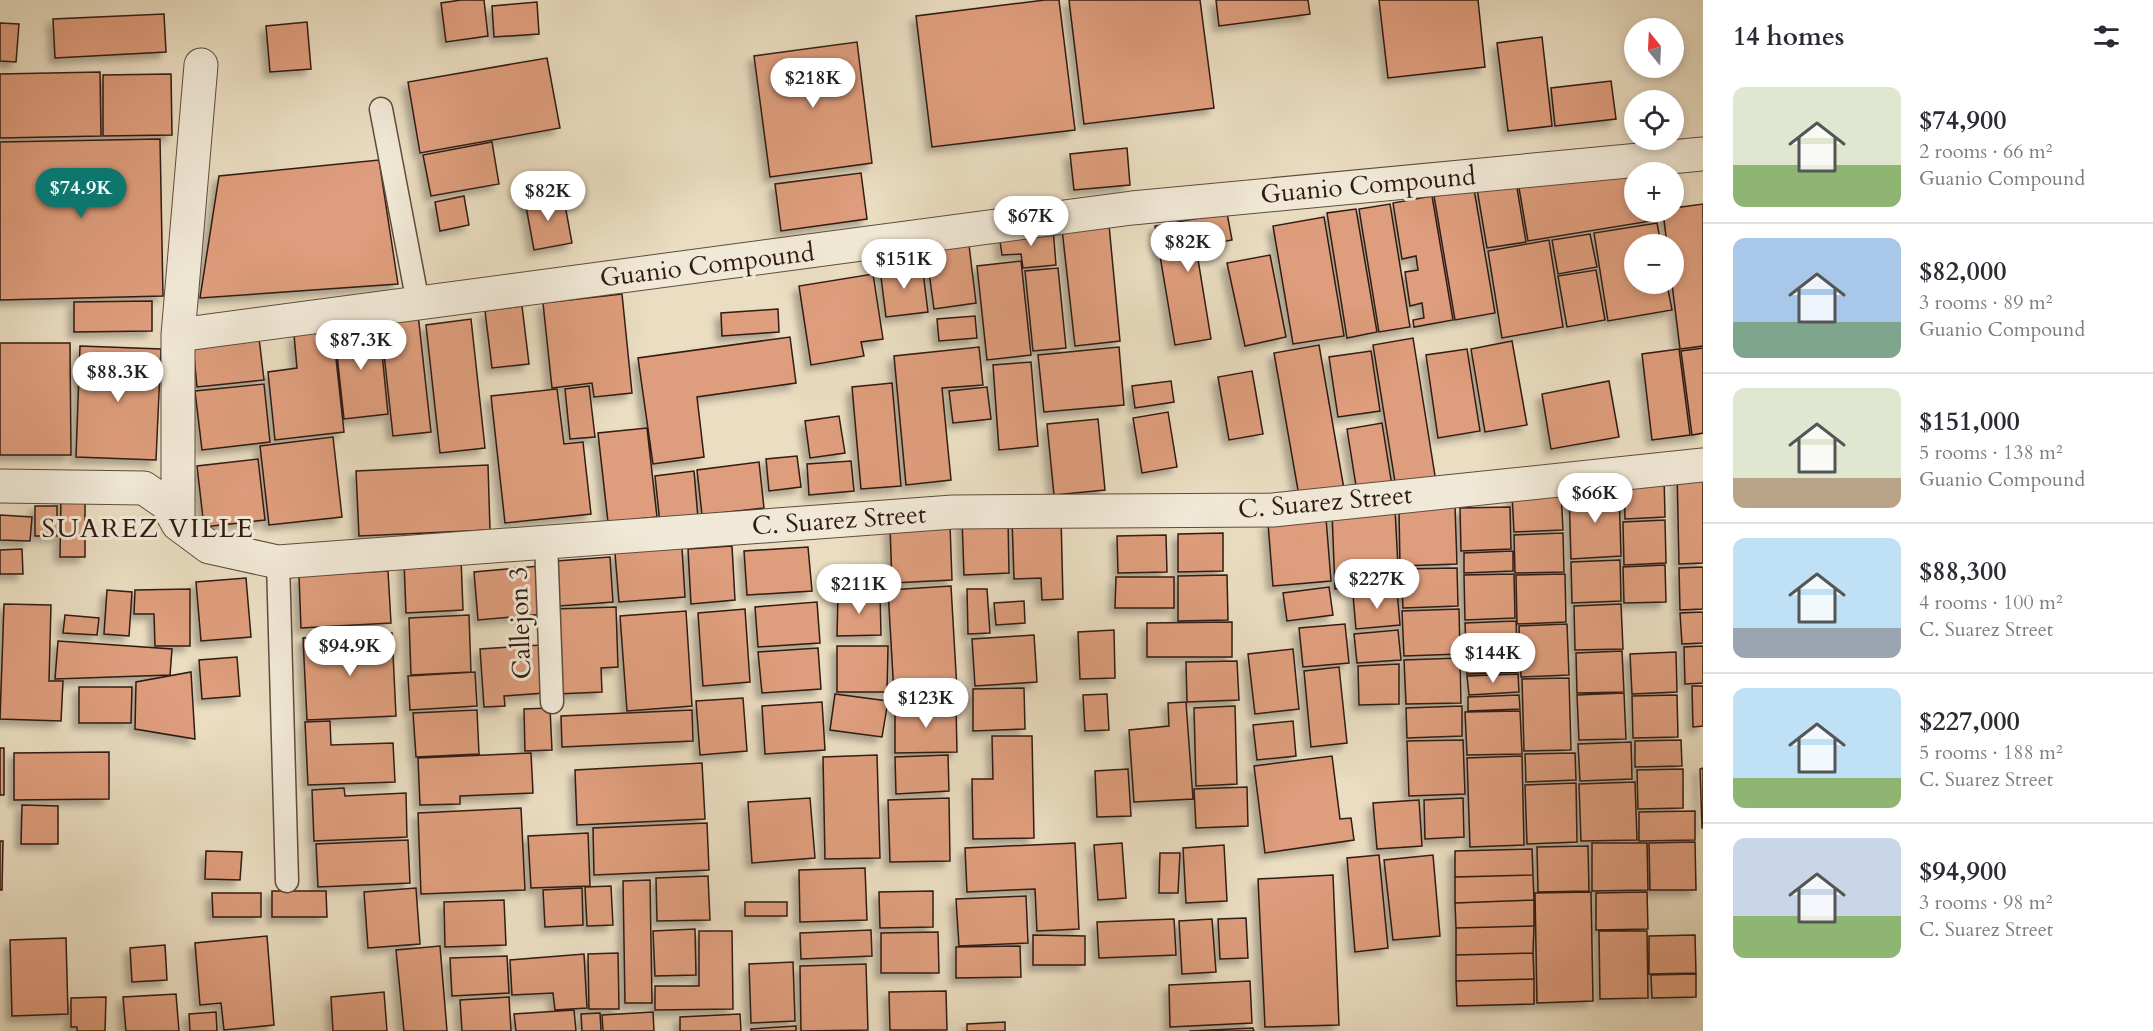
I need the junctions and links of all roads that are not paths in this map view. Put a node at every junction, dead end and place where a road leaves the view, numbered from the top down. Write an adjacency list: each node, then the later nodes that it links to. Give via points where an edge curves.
1 (201, 65): 5 (street)
2 (381, 109): 4 (lane)
3 (1703, 154): 4 (street, Guanio Compound, via 1132,208)
4 (418, 303): 5 (street, Guanio Compound)
5 (178, 335): 8 (street)
6 (1703, 465): 9 (street, C. Suarez Street, via 1273,510 953,512)
7 (0, 486): 8 (street, C. Suarez Street, via 144,488 166,504)
8 (178, 524): 10 (street, C. Suarez Street, via 209,547)
9 (546, 542): 10 (street, C. Suarez Street); 11 (lane, Callejon 3)
10 (278, 562): 12 (lane)
11 (552, 702)
12 (288, 881)

